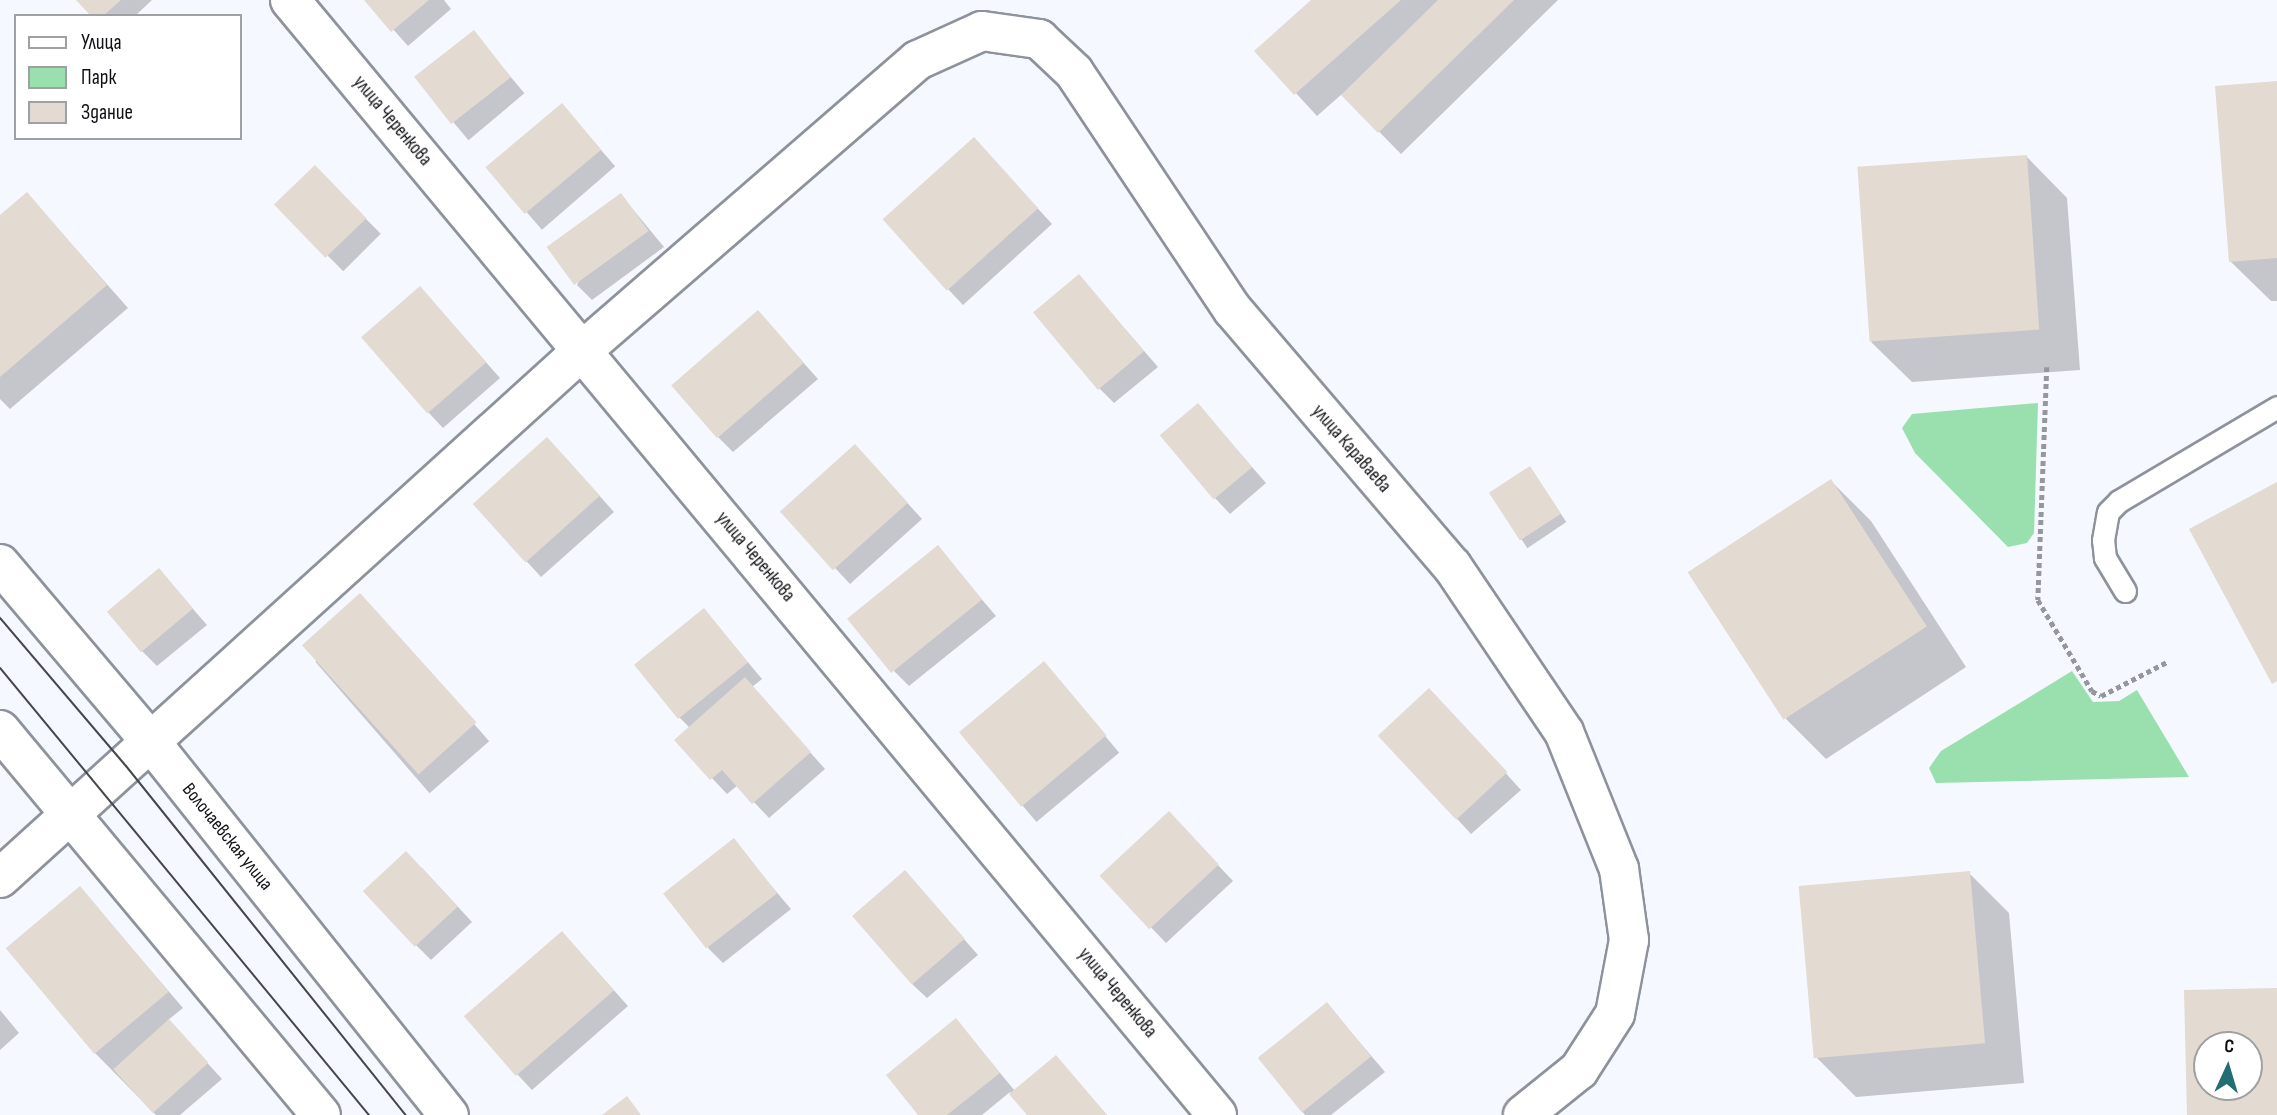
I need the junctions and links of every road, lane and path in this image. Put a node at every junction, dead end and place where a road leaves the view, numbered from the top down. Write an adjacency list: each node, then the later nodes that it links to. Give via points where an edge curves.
1 (290, 0): 2 (street, улица Черенкова)
2 (583, 350): 9 (street); 14 (street, улица Черенкова); 15 (street, улица Караваева, via 918,60 982,31 1039,39 1074,72 1233,310 1452,566 1564,732 1619,869 1629,940 1615,1014 1579,1070)
3 (2047, 368): 7 (path, via 2038,600 2092,691 2101,696)
4 (2277, 407): 6 (lane, via 2119,501 2108,512 2105,558)
5 (0, 564): 9 (street, Волочаевская улица)
6 (2125, 591)
7 (2167, 662)
8 (0, 730): 10 (street)
9 (150, 741): 10 (street); 13 (street, Волочаевская улица)
10 (72, 816): 11 (street); 12 (street)
11 (0, 878)
12 (321, 1115)
13 (449, 1115)
14 (1217, 1115)
15 (1523, 1115)

